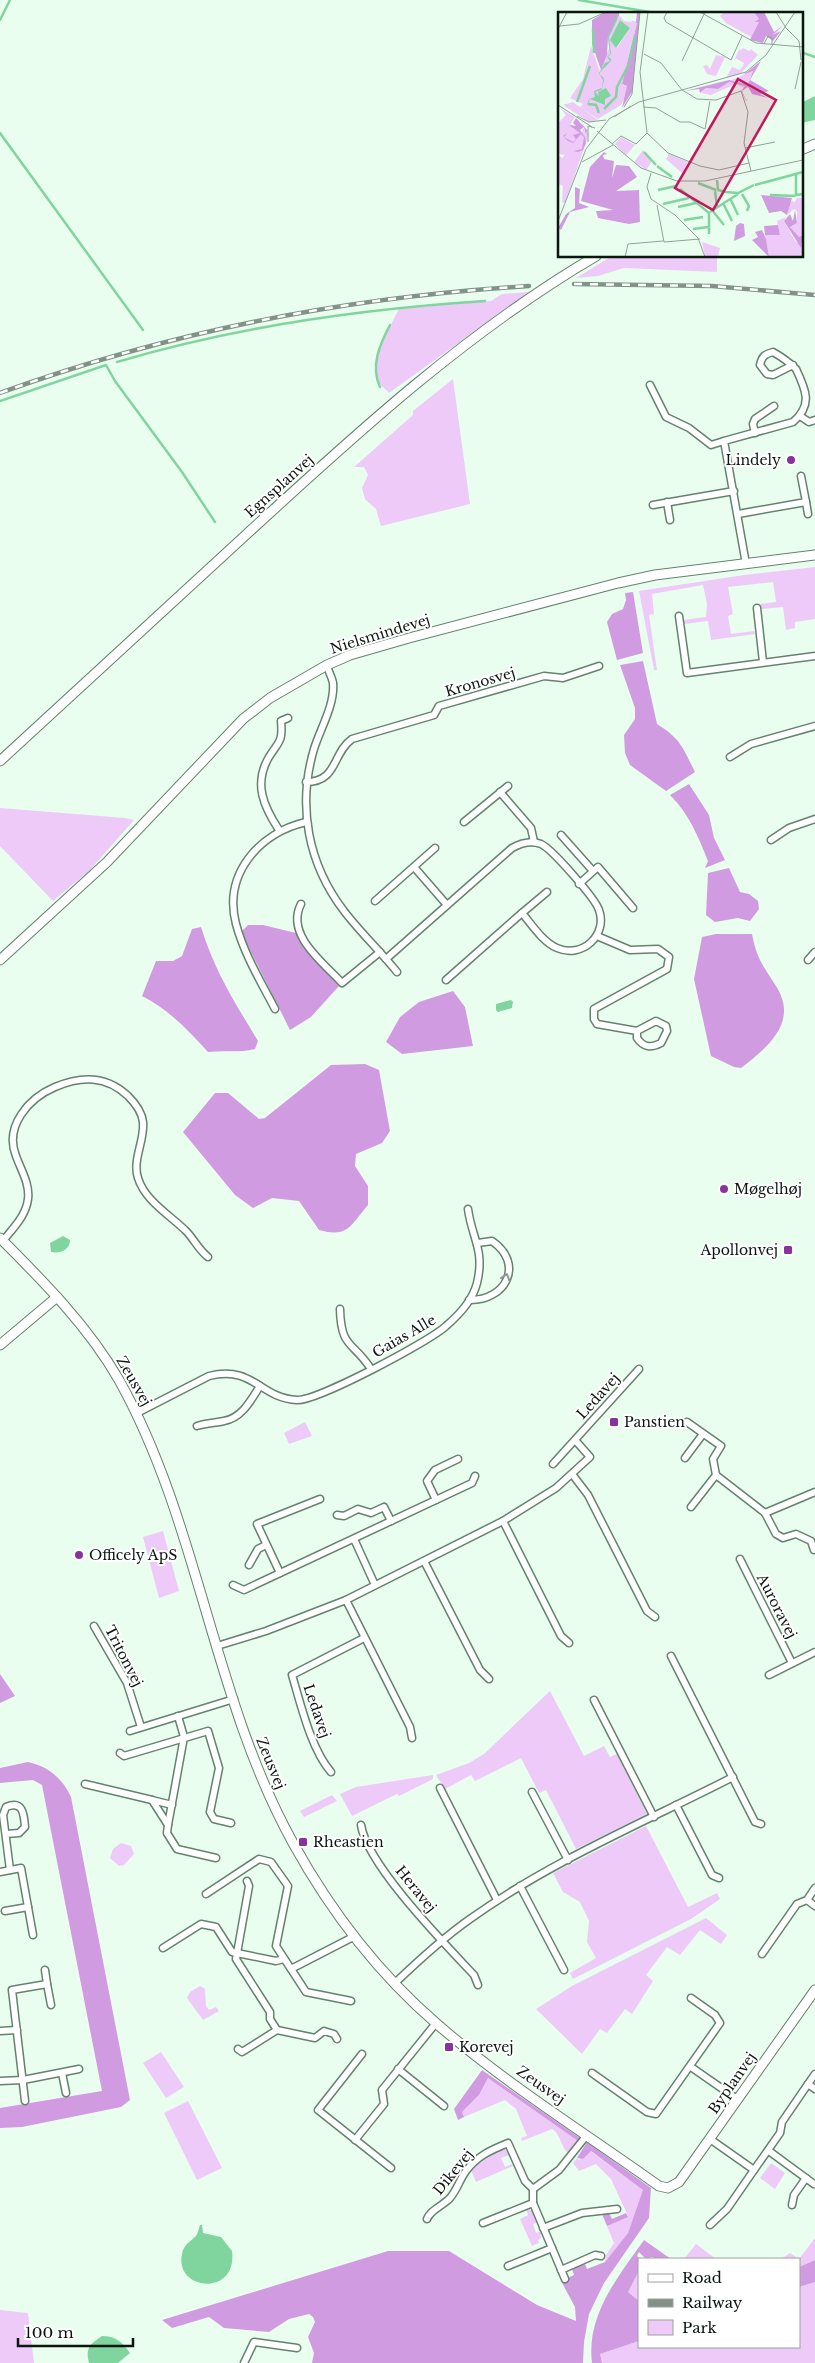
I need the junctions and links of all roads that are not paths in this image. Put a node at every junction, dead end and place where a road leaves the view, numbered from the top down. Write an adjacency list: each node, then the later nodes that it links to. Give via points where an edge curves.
1 (815, 144): 2 (street)
2 (802, 150)
3 (593, 258): 30 (street, Egnsplanvej, via 490,328 396,400)
4 (793, 365): 4 (street, via 774,352 766,354 760,365 767,374 773,375); 7 (street, via 808,396)
5 (650, 385): 10 (street, via 666,417 689,428 711,445)
6 (774, 406): 9 (street, via 755,419)
7 (800, 416): 8 (street, via 809,422); 9 (street, via 793,422)
8 (815, 420)
9 (755, 433): 10 (street)
10 (724, 442): 12 (street)
11 (801, 476): 14 (street)
12 (734, 491): 13 (street); 16 (street)
13 (667, 502): 15 (street); 18 (street)
14 (806, 502): 16 (street); 17 (street)
15 (653, 505)
16 (738, 514): 20 (street)
17 (808, 514)
18 (670, 520)
19 (815, 555): 20 (street, Nielsmindevej)
20 (746, 564): 25 (street, Nielsmindevej, via 655,575 586,590 409,638)
21 (756, 608): 24 (street)
22 (679, 616): 24 (street, via 688,672)
23 (815, 656): 24 (street)
24 (763, 662)
25 (327, 665): 31 (street, via 333,684 330,704); 55 (street, Nielsmindevej, via 284,689 243,719 107,862)
26 (599, 666): 31 (street, Kronosvej, via 563,678 544,676 439,706 434,715 352,739 346,743 327,776)
27 (288, 718): 37 (street, via 281,721 283,736 262,776 262,799)
28 (815, 726): 29 (street, via 751,744)
29 (730, 757)
30 (0, 760)
31 (306, 782): 35 (street)
32 (508, 786): 33 (street)
33 (500, 792): 36 (street); 40 (street, via 531,828)
34 (815, 819): 39 (street, via 789,828)
35 (306, 822): 37 (street); 52 (street, via 318,868 328,887)
36 (464, 822)
37 (279, 830): 59 (street, via 247,861 237,885 234,910 241,942)
38 (561, 835): 43 (street)
39 (771, 840)
40 (534, 842): 44 (street, via 552,852); 48 (street, via 512,848)
41 (435, 848): 42 (street)
42 (414, 867): 46 (street); 48 (street)
43 (593, 871): 44 (street); 49 (street, via 598,867)
44 (579, 884): 51 (street, via 599,910)
45 (547, 892): 50 (street)
46 (375, 901)
47 (301, 904): 52 (street, via 296,913 302,938 342,983)
48 (447, 905): 54 (street)
49 (633, 908)
50 (522, 913): 51 (street, via 549,944 558,949 580,950); 58 (street)
51 (597, 936): 60 (street, via 630,950 658,949 669,956 667,969 594,1009 597,1024)
52 (380, 952): 54 (street)
53 (815, 952): 56 (street)
54 (386, 959): 57 (street)
55 (0, 960)
56 (808, 960)
57 (397, 972)
58 (446, 980)
59 (275, 1009)
60 (637, 1032): 60 (street, via 641,1044 650,1047 661,1043 667,1031 666,1026 656,1022)
61 (468, 1209): 63 (street, Gaias Alle, via 469,1223)
62 (1, 1239): 64 (street, via 21,1220 28,1198 13,1140 18,1118 51,1089 89,1078 113,1084 138,1107 143,1121 136,1169 141,1185); 65 (street, Zeusvej)
63 (478, 1243): 66 (street, Gaias Alle, via 480,1262 476,1285); 66 (street, one-way to 63, via 482,1300 497,1293 508,1275 506,1258 497,1245 492,1241)
64 (208, 1257)
65 (58, 1298): 68 (street); 72 (street, Zeusvej, via 94,1342)
66 (469, 1300): 69 (street, Gaias Alle, via 445,1327)
67 (340, 1309): 69 (street, Gaias Alle, via 340,1327 345,1341)
68 (0, 1345)
69 (371, 1369): 71 (street, Gaias Alle, via 308,1400 284,1398)
70 (639, 1369): 76 (street, Ledavej)
71 (260, 1386): 72 (street, Gaias Alle, via 235,1373 221,1373); 74 (street, via 239,1414 224,1422)
72 (136, 1413): 105 (street, Zeusvej, via 175,1509)
73 (687, 1422): 75 (street)
74 (197, 1426)
75 (703, 1434): 77 (street); 81 (street, via 721,1446 713,1459)
76 (575, 1440): 79 (street, Ledavej); 80 (street, via 590,1457)
77 (685, 1458)
78 (458, 1459): 85 (street, via 435,1470 427,1481)
79 (553, 1464)
80 (572, 1474): 89 (street); 101 (street, via 588,1495 647,1611)
81 (716, 1475): 86 (street); 87 (street)
82 (475, 1476): 85 (street, via 472,1483)
83 (815, 1492): 87 (street)
84 (320, 1499): 92 (street, via 257,1524)
85 (436, 1500): 90 (street)
86 (691, 1507)
87 (765, 1513): 93 (street, via 776,1534 783,1538 796,1534 811,1541)
88 (337, 1515): 90 (street, via 344,1516 358,1509 371,1513 384,1507)
89 (503, 1521): 95 (street); 104 (street, via 561,1636)
90 (391, 1522): 91 (street)
91 (354, 1539): 97 (street); 99 (street)
92 (266, 1545): 96 (street, via 258,1549); 97 (street)
93 (814, 1550)
94 (740, 1559): 108 (street, Auroravej)
95 (424, 1560): 99 (street); 110 (street, via 480,1670)
96 (249, 1565)
97 (280, 1573): 98 (street, via 244,1590)
98 (233, 1585)
99 (375, 1585): 100 (street)
100 (346, 1600): 103 (street); 105 (street)
101 (655, 1617)
102 (94, 1626): 114 (street, Tritonvej, via 127,1683)
103 (364, 1638): 117 (street, via 410,1726); 119 (street, Ledavej, via 292,1675 317,1748)
104 (569, 1643)
105 (217, 1646): 111 (street, Zeusvej)
106 (815, 1652): 108 (street)
107 (671, 1656): 120 (street)
108 (792, 1663): 109 (street)
109 (769, 1675)
110 (488, 1679)
111 (234, 1699): 113 (street); 148 (street, Zeusvej, via 250,1752 280,1818 319,1886)
112 (594, 1700): 127 (street)
113 (178, 1716): 114 (street); 116 (street)
114 (141, 1727): 115 (street)
115 (130, 1730)
116 (184, 1737): 118 (street, via 124,1756); 125 (street); 128 (street, via 208,1731 220,1768 210,1812 214,1819)
117 (412, 1738)
118 (120, 1753)
119 (331, 1772)
120 (733, 1777): 126 (street); 129 (street, via 755,1822)
121 (85, 1784): 124 (street)
122 (440, 1788): 142 (street)
123 (532, 1792): 134 (street)
124 (152, 1800): 125 (street); 130 (street)
125 (172, 1805): 130 (street)
126 (676, 1806): 127 (street); 137 (street, via 712,1875)
127 (654, 1817): 134 (street)
128 (231, 1823)
129 (761, 1824)
130 (168, 1825): 133 (street, via 167,1833 177,1849)
131 (361, 1826): 149 (street, Heravej, via 362,1837 386,1874)
132 (6, 1834): 132 (street, via 4,1811 10,1805 20,1806 25,1827 19,1833); 135 (street)
133 (216, 1858)
134 (568, 1860): 139 (street)
135 (10, 1870): 136 (street); 145 (street, via 21,1868)
136 (0, 1872)
137 (719, 1878)
138 (247, 1881): 151 (street, via 249,1886)
139 (520, 1886): 142 (street); 156 (street)
140 (815, 1888): 143 (street)
141 (206, 1894): 153 (street, via 260,1859 271,1862 288,1886 276,1946)
142 (498, 1900): 149 (street)
143 (807, 1900): 144 (street); 152 (street, via 797,1904)
144 (815, 1906)
145 (28, 1907): 146 (street); 147 (street)
146 (5, 1911)
147 (34, 1935)
148 (355, 1936): 154 (street); 157 (street, Zeusvej)
149 (442, 1940): 157 (street); 159 (street, Heravej)
150 (163, 1948): 151 (street, via 201,1924 216,1927 232,1952)
151 (237, 1952): 153 (street, via 276,1961); 166 (street, via 236,1959 270,2012 270,2019)
152 (762, 1954)
153 (284, 1959): 154 (street)
154 (291, 1969): 162 (street, via 306,1992)
155 (45, 1970): 158 (street)
156 (564, 1970)
157 (395, 1983): 164 (street, Zeusvej)
158 (47, 1984): 163 (street); 165 (street, via 12,1990)
159 (478, 1985)
160 (815, 1990): 182 (street, Byplanvej)
161 (691, 1998): 171 (street, via 720,2022)
162 (351, 2000)
163 (51, 2005)
164 (436, 2023): 173 (street); 185 (street, Zeusvej, via 494,2069)
165 (17, 2030): 167 (street); 177 (street)
166 (277, 2030): 168 (street, via 315,2038 324,2031 334,2034); 169 (street, via 242,2052)
167 (0, 2031)
168 (337, 2039)
169 (238, 2049)
170 (362, 2054): 187 (street, via 318,2110)
171 (690, 2067): 175 (street, via 660,2110 652,2115); 182 (street)
172 (79, 2069): 174 (street)
173 (398, 2069): 184 (street); 187 (street, via 382,2090 384,2104)
174 (62, 2073): 177 (street); 181 (street)
175 (592, 2073)
176 (815, 2074): 179 (street)
177 (23, 2080): 178 (street); 183 (street)
178 (0, 2081)
179 (808, 2084): 180 (street); 188 (street, via 782,2122 780,2134)
180 (815, 2089)
181 (66, 2093)
182 (737, 2099): 186 (street, Byplanvej)
183 (25, 2101)
184 (444, 2106)
185 (587, 2134): 193 (street, Zeusvej, via 660,2186); 194 (street, via 559,2170)
186 (710, 2139): 190 (street); 193 (street, Byplanvej, via 677,2185)
187 (355, 2140): 189 (street)
188 (769, 2151): 190 (street); 191 (street)
189 (391, 2168)
190 (754, 2170): 200 (street)
191 (806, 2178): 192 (street); 196 (street, via 794,2195)
192 (814, 2184)
193 (668, 2188)
194 (533, 2189): 195 (street); 198 (street, Dikevej, via 525,2181 508,2143 489,2150 474,2161 444,2205 429,2214)
195 (533, 2203): 199 (street); 201 (street)
196 (792, 2205)
197 (617, 2209): 201 (street, via 582,2213)
198 (428, 2219)
199 (483, 2223)
200 (710, 2225)
201 (543, 2228): 202 (street)
202 (552, 2248): 204 (street); 205 (street)
203 (601, 2256): 205 (street, via 595,2255)
204 (508, 2266)
205 (561, 2270): 206 (street)
206 (565, 2280)
207 (297, 2348): 208 (street, via 254,2342)
208 (244, 2363)

